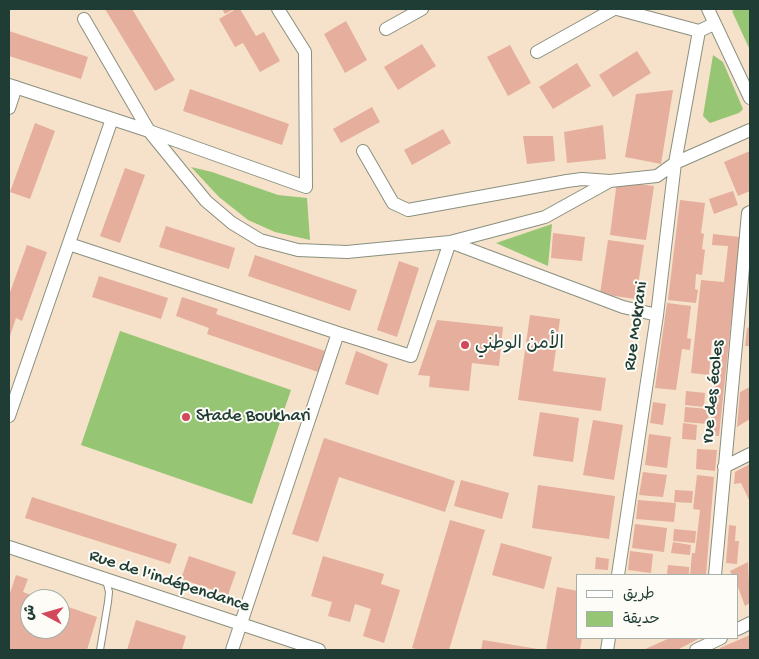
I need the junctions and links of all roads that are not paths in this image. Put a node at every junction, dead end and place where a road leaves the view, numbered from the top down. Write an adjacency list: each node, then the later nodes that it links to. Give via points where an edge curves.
1 (278, 9): 15 (street, via 305,52 306,187)
2 (422, 9): 7 (street)
3 (615, 9): 8 (street); 9 (street)
4 (708, 9): 6 (street)
5 (84, 19): 15 (street)
6 (714, 24): 8 (street); 11 (street)
7 (386, 29)
8 (700, 31): 17 (street, Rue Mokrani)
9 (537, 52)
10 (12, 86): 12 (street); 13 (street)
11 (750, 98)
12 (9, 108)
13 (112, 119): 15 (street); 21 (street)
14 (750, 130): 17 (street)
15 (148, 131): 20 (street, via 206,202 260,240 298,250 347,252)
16 (363, 151): 18 (street, via 393,203 408,210 568,181)
17 (675, 163): 18 (street, via 657,176); 22 (street, Rue Mokrani)
18 (610, 181): 20 (street, via 545,217)
19 (749, 213): 24 (street, rue des écoles)
20 (450, 242): 22 (street, via 623,307); 25 (street, via 411,356)
21 (69, 244): 25 (street); 26 (street)
22 (656, 315): 30 (street, Rue Mokrani)
23 (750, 319): 24 (street)
24 (738, 326): 28 (street, rue des écoles)
25 (338, 333): 33 (street)
26 (9, 416)
27 (750, 454): 28 (street)
28 (724, 467): 31 (street, rue des écoles)
29 (10, 551): 32 (street, Rue de l'indépendance)
30 (618, 574)
31 (715, 574)
32 (106, 579): 33 (street, Rue de l'indépendance); 35 (lane, via 109,592)
33 (241, 624): 36 (street); 37 (street, Rue de l'indépendance)
34 (712, 642): 38 (street)
35 (100, 650)
36 (232, 650)
37 (319, 650)
38 (696, 650)

